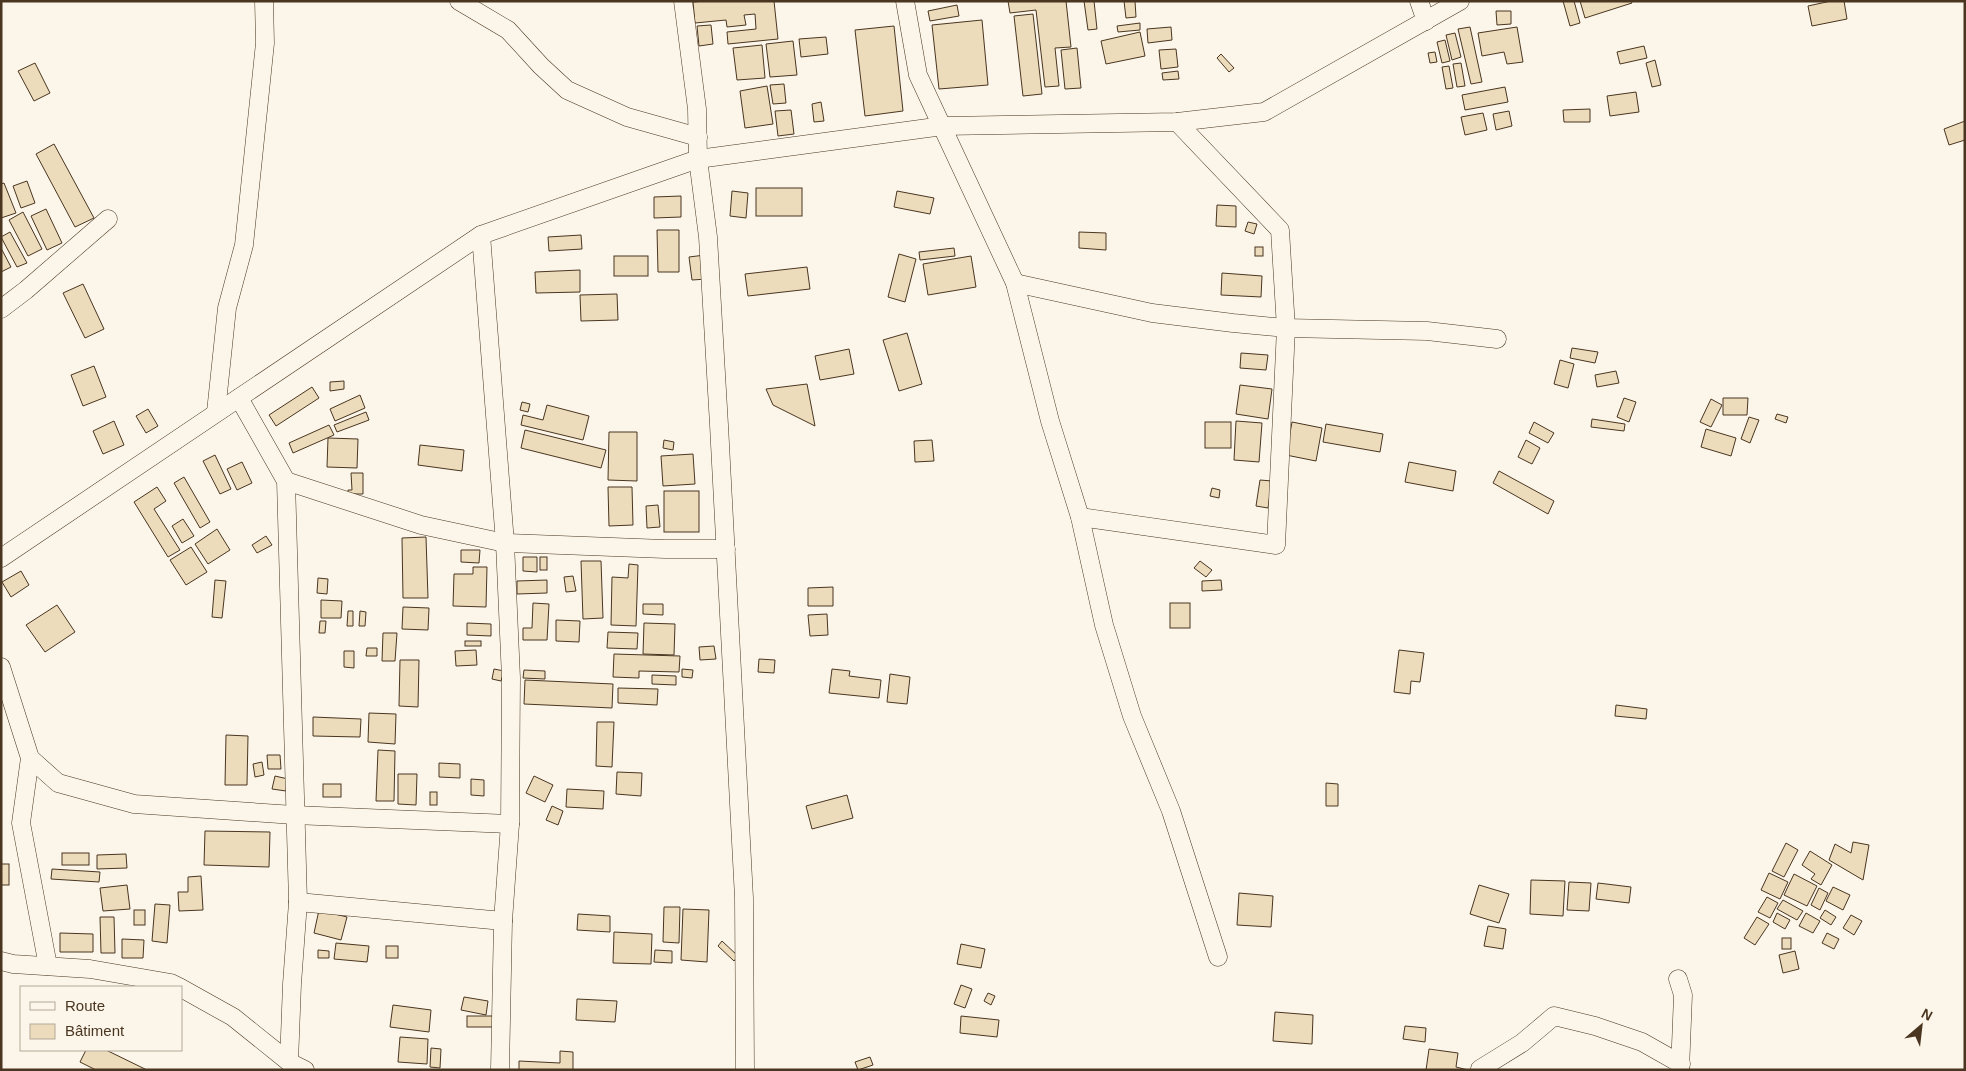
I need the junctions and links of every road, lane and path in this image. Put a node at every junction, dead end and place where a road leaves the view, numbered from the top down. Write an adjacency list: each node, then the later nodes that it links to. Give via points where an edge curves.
1 (264, 1): 19 (street, via 265,44 244,245 227,308)
2 (459, 1): 10 (street, via 508,30 567,90 626,117)
3 (683, 1): 10 (street)
4 (905, 1): 9 (street, via 918,76)
5 (1419, 1): 7 (street)
6 (1460, 1): 7 (street)
7 (1426, 21): 8 (street, via 1264,112)
8 (1177, 122): 9 (street); 16 (street, via 1280,230)
9 (943, 126): 11 (street); 14 (street)
10 (698, 137): 11 (street)
11 (698, 159): 13 (street); 23 (street, via 708,237)
12 (108, 219): 15 (street)
13 (481, 235): 18 (street); 22 (street)
14 (1015, 283): 16 (street, via 1152,313); 21 (street, via 1050,421)
15 (1, 308)
16 (1286, 328): 17 (street, via 1427,330); 21 (street, via 1276,545)
17 (1496, 339)
18 (239, 398): 19 (street); 20 (street)
19 (216, 412): 24 (street)
20 (286, 481): 22 (street, via 421,525); 27 (street)
21 (1080, 518): 31 (street, via 1104,625 1132,716 1171,811)
22 (505, 543): 23 (street, via 665,550); 28 (street, via 511,678)
23 (726, 549): 42 (street, via 744,898)
24 (1, 558)
25 (1, 667): 26 (street)
26 (30, 758): 27 (street, via 58,783 134,804); 33 (street, via 22,823)
27 (294, 815): 28 (street); 29 (street)
28 (510, 824): 30 (street)
29 (298, 902): 30 (street); 37 (street)
30 (503, 921): 41 (street)
31 (1218, 957)
32 (1, 961): 33 (street)
33 (48, 966): 35 (street, via 90,969)
34 (1678, 979): 38 (street, via 1683,995)
35 (176, 986)
36 (182, 989): 37 (street, via 233,1017)
37 (289, 1062): 40 (street)
38 (1680, 1067): 39 (street, via 1642,1042 1554,1016 1522,1043)
39 (1480, 1069)
40 (305, 1070)
41 (500, 1070)
42 (744, 1070)

